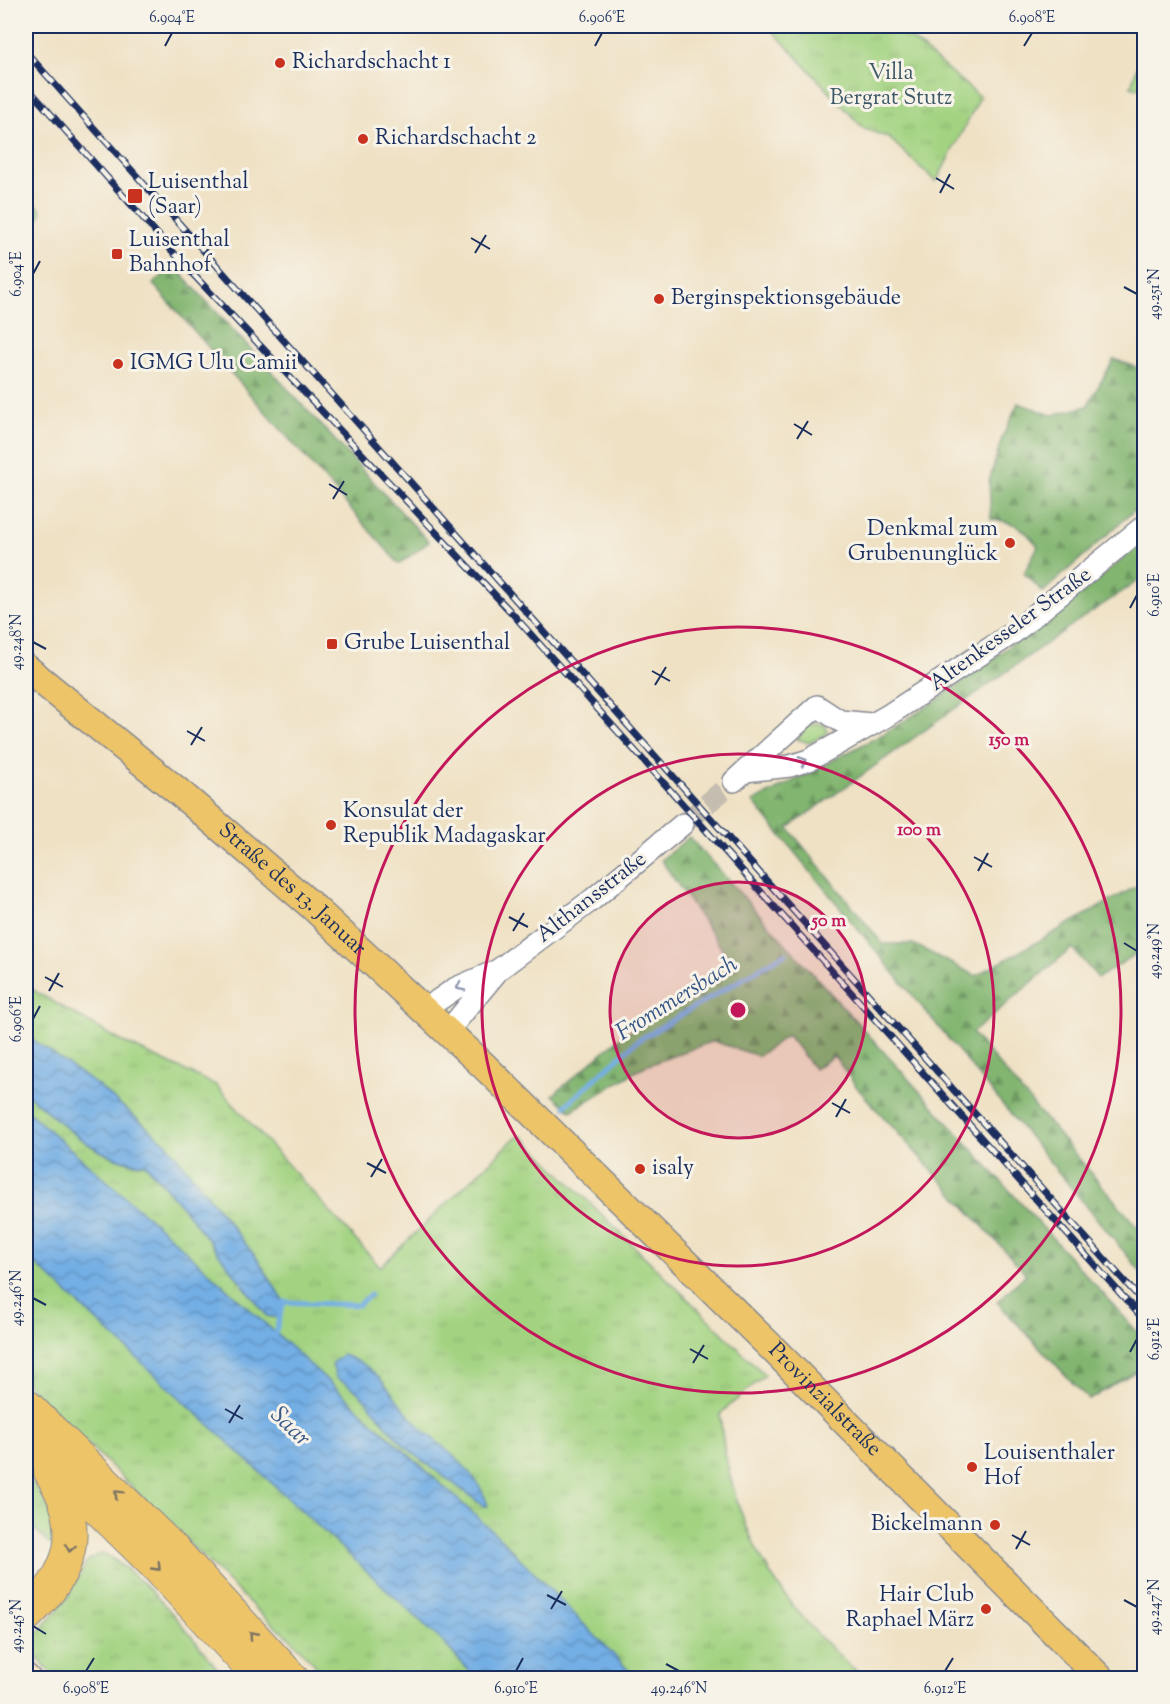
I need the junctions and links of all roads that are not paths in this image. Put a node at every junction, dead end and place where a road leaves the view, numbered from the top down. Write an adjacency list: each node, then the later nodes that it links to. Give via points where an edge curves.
1 (1144, 526): 3 (street, Altenkesseler Straße, via 1013,633)
2 (26, 668): 6 (main road, Straße des 13. Januar, via 280,878)
3 (871, 724): 3 (street, Altenkesseler Straße, one-way to 3, via 840,721 817,706 740,776 809,760)
4 (683, 824): 5 (street, Althansstraße, via 593,899)
5 (498, 970): 6 (street, Althansstraße, one-way to 6, via 456,988); 7 (street, Althansstraße)
6 (426, 1012): 7 (main road, Straße des 13. Januar)
7 (447, 1032): 8 (main road, Straße des 13. Januar)
8 (546, 1127): 14 (main road, Provinzialstraße)
9 (26, 1405): 13 (highway, one-way to 9, via 176,1552)
10 (26, 1439): 11 (highway, one-way to 11, via 51,1473 71,1516 70,1553 63,1571); 12 (highway, one-way to 12, via 157,1567)
11 (26, 1616)
12 (260, 1678)
13 (292, 1678)
14 (1100, 1678)

